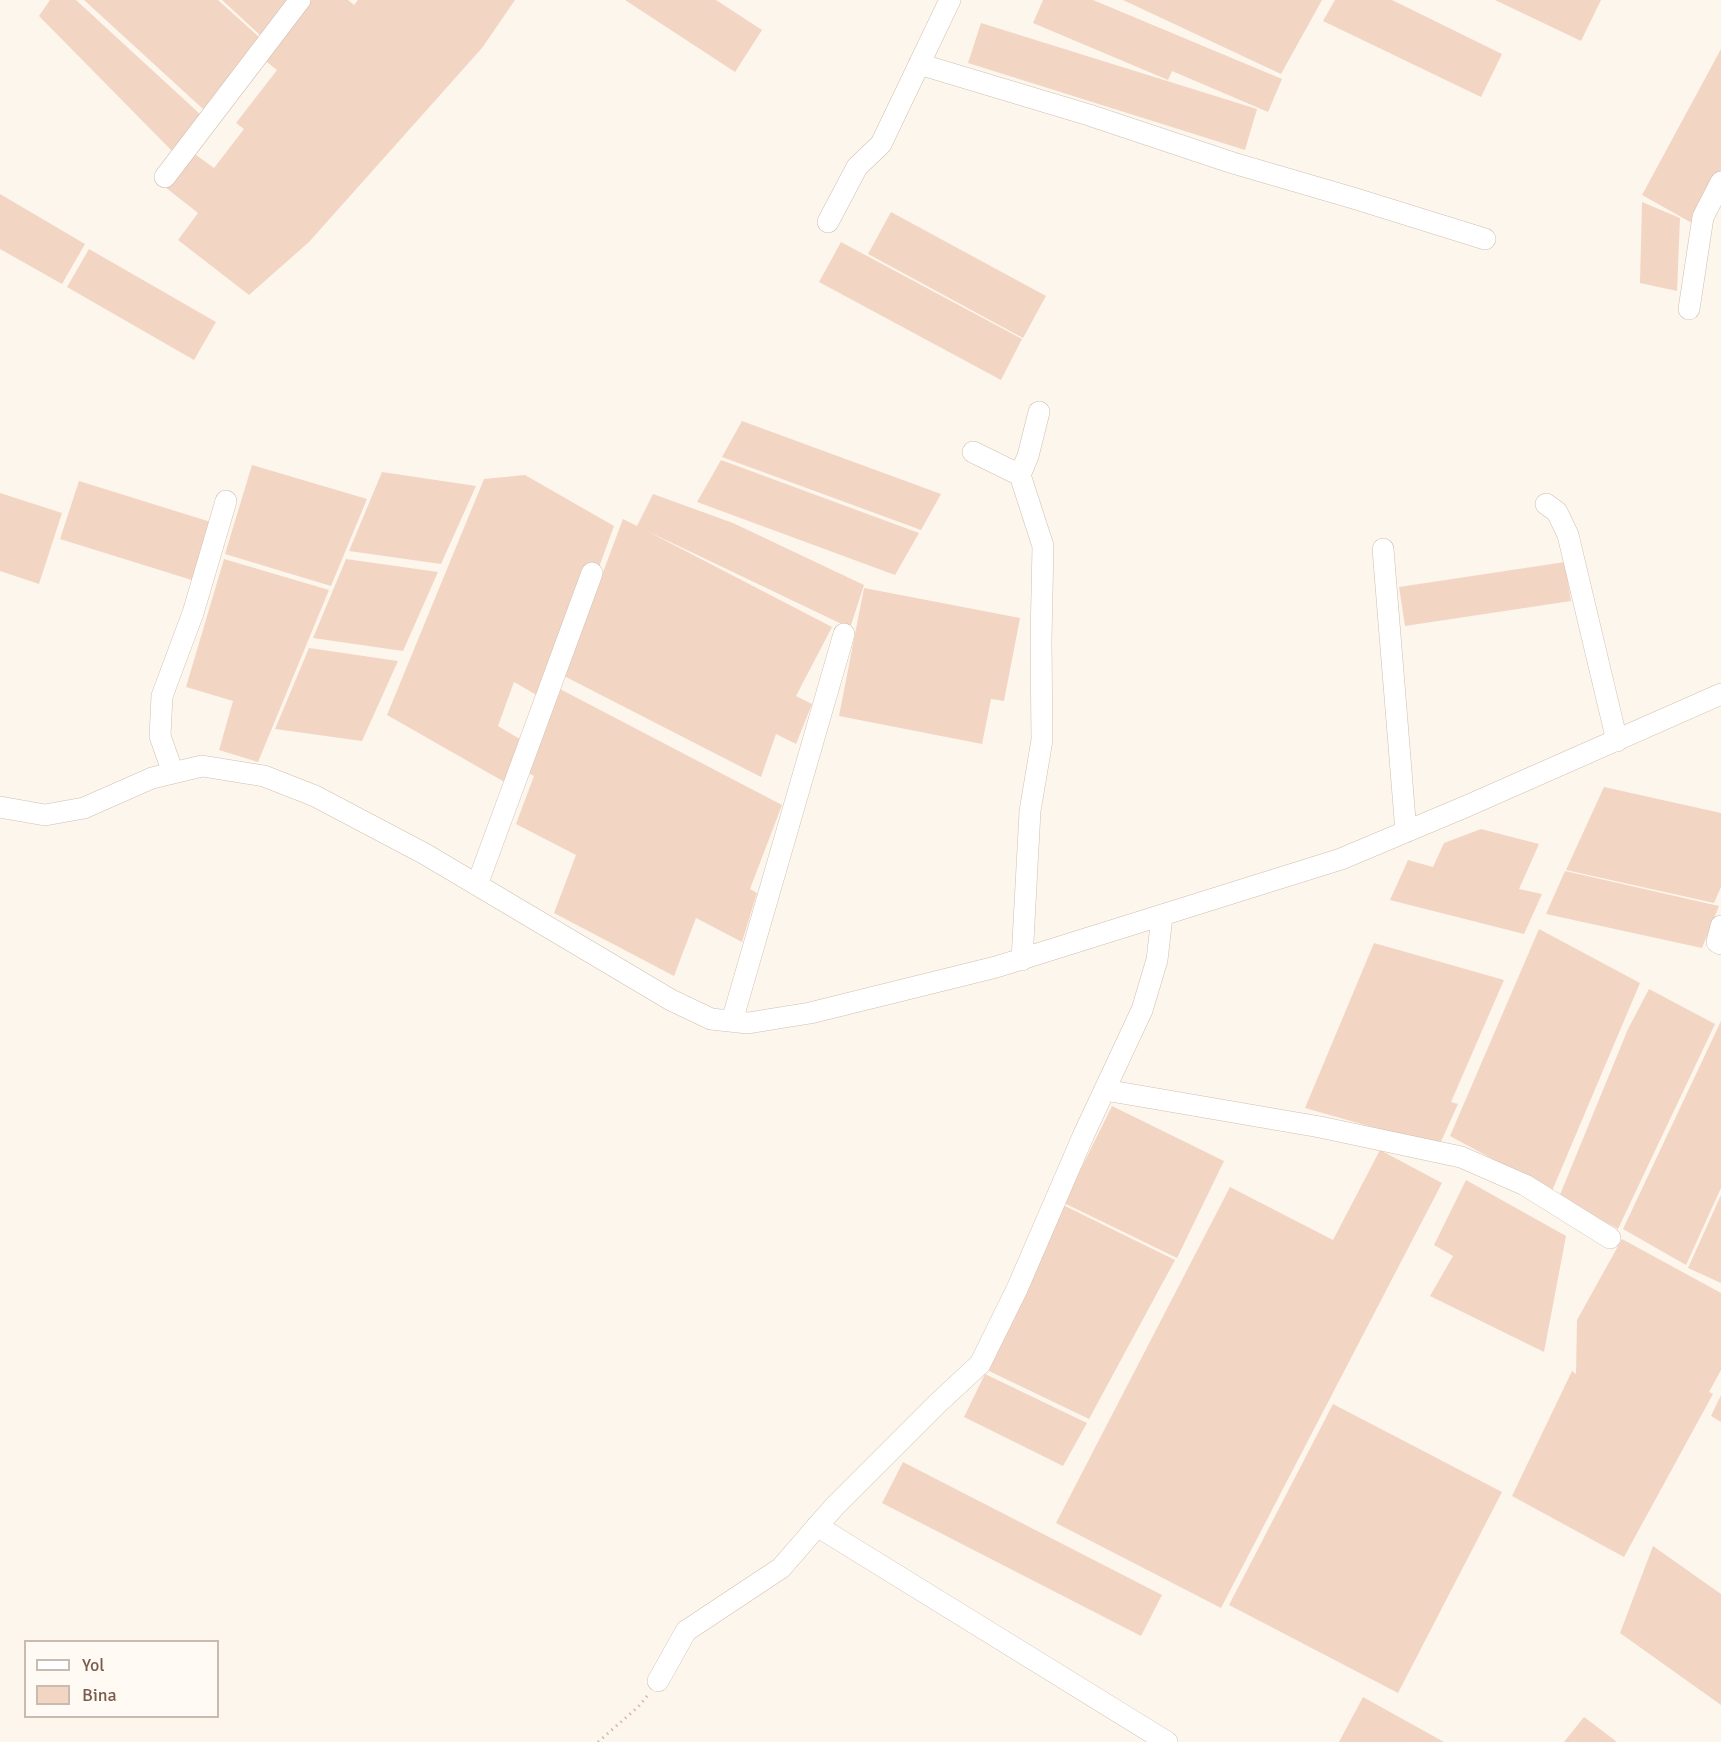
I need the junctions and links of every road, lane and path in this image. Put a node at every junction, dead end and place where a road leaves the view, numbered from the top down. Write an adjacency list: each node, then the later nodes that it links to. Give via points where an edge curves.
1 (300, 0): 4 (street)
2 (950, 0): 3 (street)
3 (919, 64): 6 (street, via 881,144 857,167); 7 (street)
4 (165, 177)
5 (1721, 182): 8 (street, via 1703,217)
6 (828, 222)
7 (1485, 239)
8 (1689, 309)
9 (1039, 412): 11 (street)
10 (974, 452): 11 (street)
11 (1020, 474): 26 (street, via 1043,546 1042,740 1030,812)
12 (226, 501): 19 (street, via 193,613 162,696 160,736)
13 (1546, 504): 18 (street, via 1557,512 1568,536)
14 (1383, 549): 21 (street)
15 (592, 573): 22 (street)
16 (844, 634): 27 (street)
17 (1721, 694): 18 (street)
18 (1617, 741): 21 (street)
19 (173, 773): 20 (street, via 152,778 84,808 45,815); 22 (street, via 202,766 264,776 315,796)
20 (0, 807)
21 (1406, 832): 23 (street, via 1341,859)
22 (477, 885): 27 (street, via 671,1000 711,1019)
23 (1162, 916): 26 (street); 28 (street, via 1156,960 1142,1010)
24 (1721, 926): 25 (street, via 1717,942)
25 (1721, 944)
26 (1022, 960): 27 (street, via 810,1012 748,1023)
27 (732, 1021)
28 (1105, 1090): 29 (street, via 1320,1127 1461,1157 1526,1185); 30 (street, via 980,1364)
29 (1610, 1238)
30 (817, 1526): 31 (street, via 781,1568 686,1631); 33 (street)
31 (658, 1681): 32 (path, via 638,1707)
32 (598, 1742)
33 (1167, 1742)

